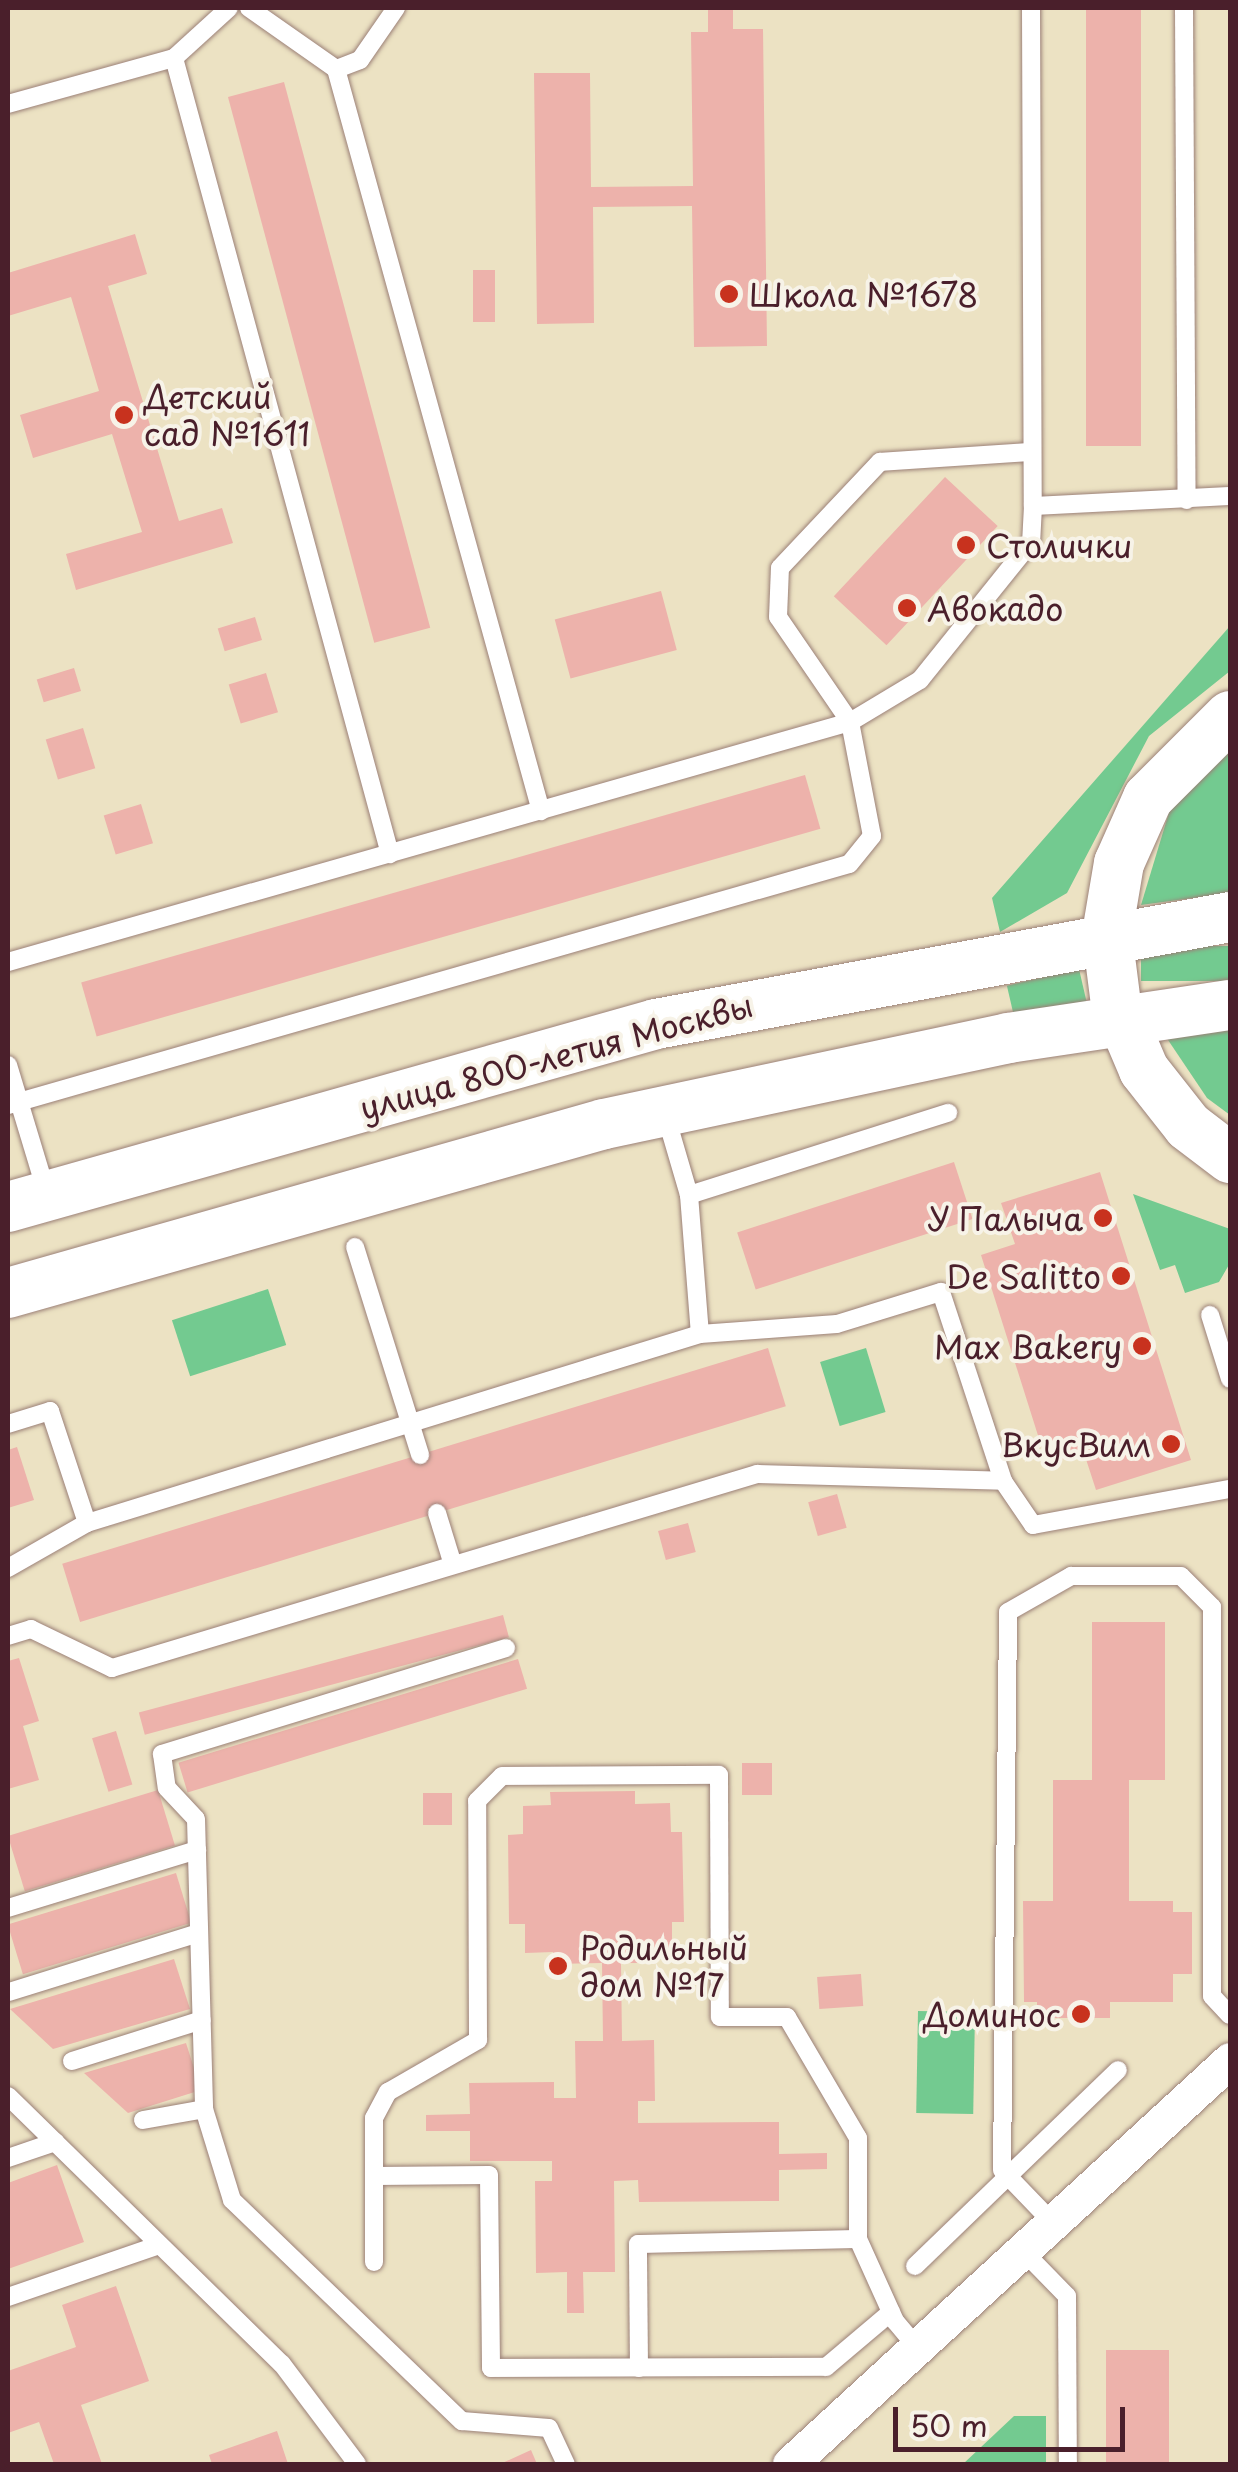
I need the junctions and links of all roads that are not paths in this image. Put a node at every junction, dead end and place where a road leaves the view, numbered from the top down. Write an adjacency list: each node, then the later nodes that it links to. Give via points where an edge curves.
1 (229, 8): 6 (lane)
2 (249, 8): 7 (lane)
3 (396, 8): 7 (lane, via 360,60)
4 (1031, 8): 9 (lane)
5 (1184, 8): 11 (lane)
6 (174, 58): 8 (lane); 16 (lane)
7 (336, 69): 15 (lane)
8 (8, 104)
9 (1032, 452): 12 (lane); 14 (lane, via 880,462 780,568 778,617)
10 (1230, 496): 11 (lane)
11 (1188, 500): 12 (lane)
12 (1033, 506): 14 (lane, via 1031,542 920,680)
13 (1230, 716): 18 (main road, via 1148,798 1118,863)
14 (850, 722): 15 (lane); 23 (lane, via 872,836 849,864)
15 (541, 811): 16 (lane)
16 (390, 854): 19 (lane)
17 (1230, 917): 18 (main road, улица 800-летия Москвы)
18 (1107, 934): 21 (main road); 28 (main road, улица 800-летия Москвы, via 656,1024)
19 (8, 962)
20 (1230, 1005): 21 (main road)
21 (1122, 1020): 24 (main road); 26 (main road, via 1164,1099)
22 (8, 1066): 23 (lane)
23 (13, 1103): 28 (lane)
24 (664, 1110): 27 (lane); 30 (main road)
25 (948, 1113): 27 (lane)
26 (1230, 1158)
27 (689, 1196): 32 (lane)
28 (27, 1201)
29 (355, 1247): 34 (lane)
30 (8, 1293)
31 (1210, 1314): 33 (lane)
32 (700, 1334): 34 (lane); 37 (lane, via 837,1324 941,1292)
33 (1230, 1380)
34 (410, 1423): 36 (lane); 40 (lane)
35 (8, 1424): 40 (lane, via 50,1411)
36 (420, 1455)
37 (1003, 1481): 38 (lane, via 1033,1525); 41 (lane, via 757,1474)
38 (1230, 1489)
39 (437, 1513): 41 (lane)
40 (87, 1523): 42 (lane)
41 (453, 1565): 43 (lane, via 112,1668 31,1629)
42 (8, 1568)
43 (8, 1636)
44 (506, 1648): 45 (lane, via 162,1754 167,1788 196,1820)
45 (197, 1850): 46 (lane); 47 (lane)
46 (8, 1908)
47 (199, 1934): 48 (lane); 50 (lane)
48 (8, 1992)
49 (1230, 2015): 60 (lane, via 1212,1996 1212,1607 1180,1576 1071,1576 1008,1612)
50 (202, 2020): 52 (lane); 55 (lane)
51 (1230, 2060): 61 (street)
52 (72, 2061)
53 (1118, 2070): 60 (lane)
54 (8, 2096): 57 (lane)
55 (204, 2109): 56 (lane); 72 (lane, via 232,2200 462,2421 550,2428)
56 (143, 2120)
57 (54, 2142): 58 (lane); 63 (lane)
58 (8, 2158)
59 (374, 2176): 62 (lane, via 374,2118 388,2092 478,2040 477,1801 502,1776 719,1775 720,2017 787,2017 858,2138); 65 (lane); 70 (lane, via 490,2175 490,2368)
60 (1009, 2176): 61 (lane); 66 (lane)
61 (1055, 2225): 64 (street)
62 (858, 2240): 68 (lane); 70 (lane, via 638,2244)
63 (159, 2245): 67 (lane); 71 (lane, via 282,2364)
64 (1025, 2254): 69 (street); 74 (lane, via 1067,2296)
65 (374, 2262)
66 (915, 2266)
67 (8, 2297)
68 (891, 2312): 69 (lane); 70 (lane, via 826,2367)
69 (920, 2350): 73 (street)
70 (639, 2368)
71 (358, 2464)
72 (566, 2464)
73 (790, 2464)
74 (1068, 2464)

